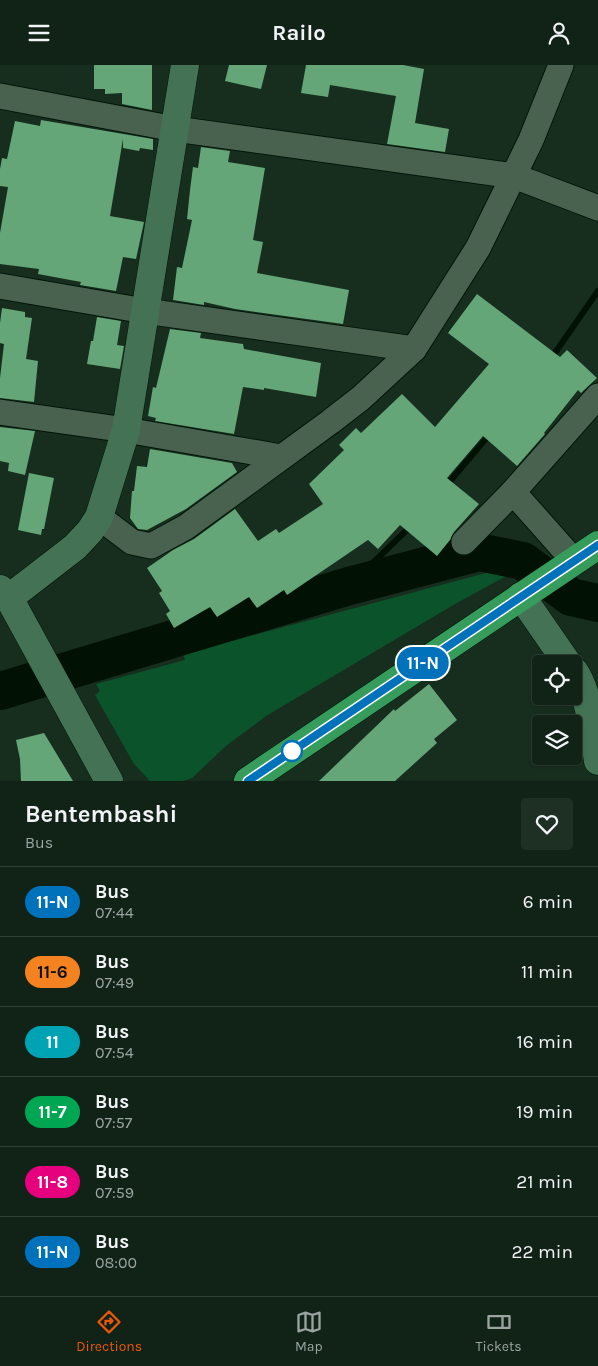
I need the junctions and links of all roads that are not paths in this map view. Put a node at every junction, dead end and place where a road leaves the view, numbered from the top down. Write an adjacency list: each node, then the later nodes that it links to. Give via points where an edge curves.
1 (185, 65): 4 (street)
2 (561, 65): 5 (street)
3 (1, 102): 4 (street)
4 (175, 129): 5 (street); 8 (street)
5 (514, 176): 6 (street); 9 (street, via 478,248)
6 (598, 208)
7 (0, 286): 8 (street)
8 (146, 311): 9 (street); 12 (street)
9 (414, 349): 13 (street, via 361,398)
10 (598, 396): 14 (street)
11 (0, 412): 12 (street)
12 (126, 431): 13 (street); 15 (street)
13 (281, 457): 15 (street, via 186,527 151,546 132,542)
14 (513, 492): 16 (street); 17 (street)
15 (99, 517): 19 (street, via 75,547)
16 (464, 542)
17 (585, 557): 18 (highway)
18 (529, 591): 20 (street); 25 (highway)
19 (4, 594): 24 (street)
20 (563, 655)
21 (582, 687): 22 (street)
22 (598, 761)
23 (598, 771): 26 (street)
24 (108, 781)
25 (248, 781)
26 (597, 781)

